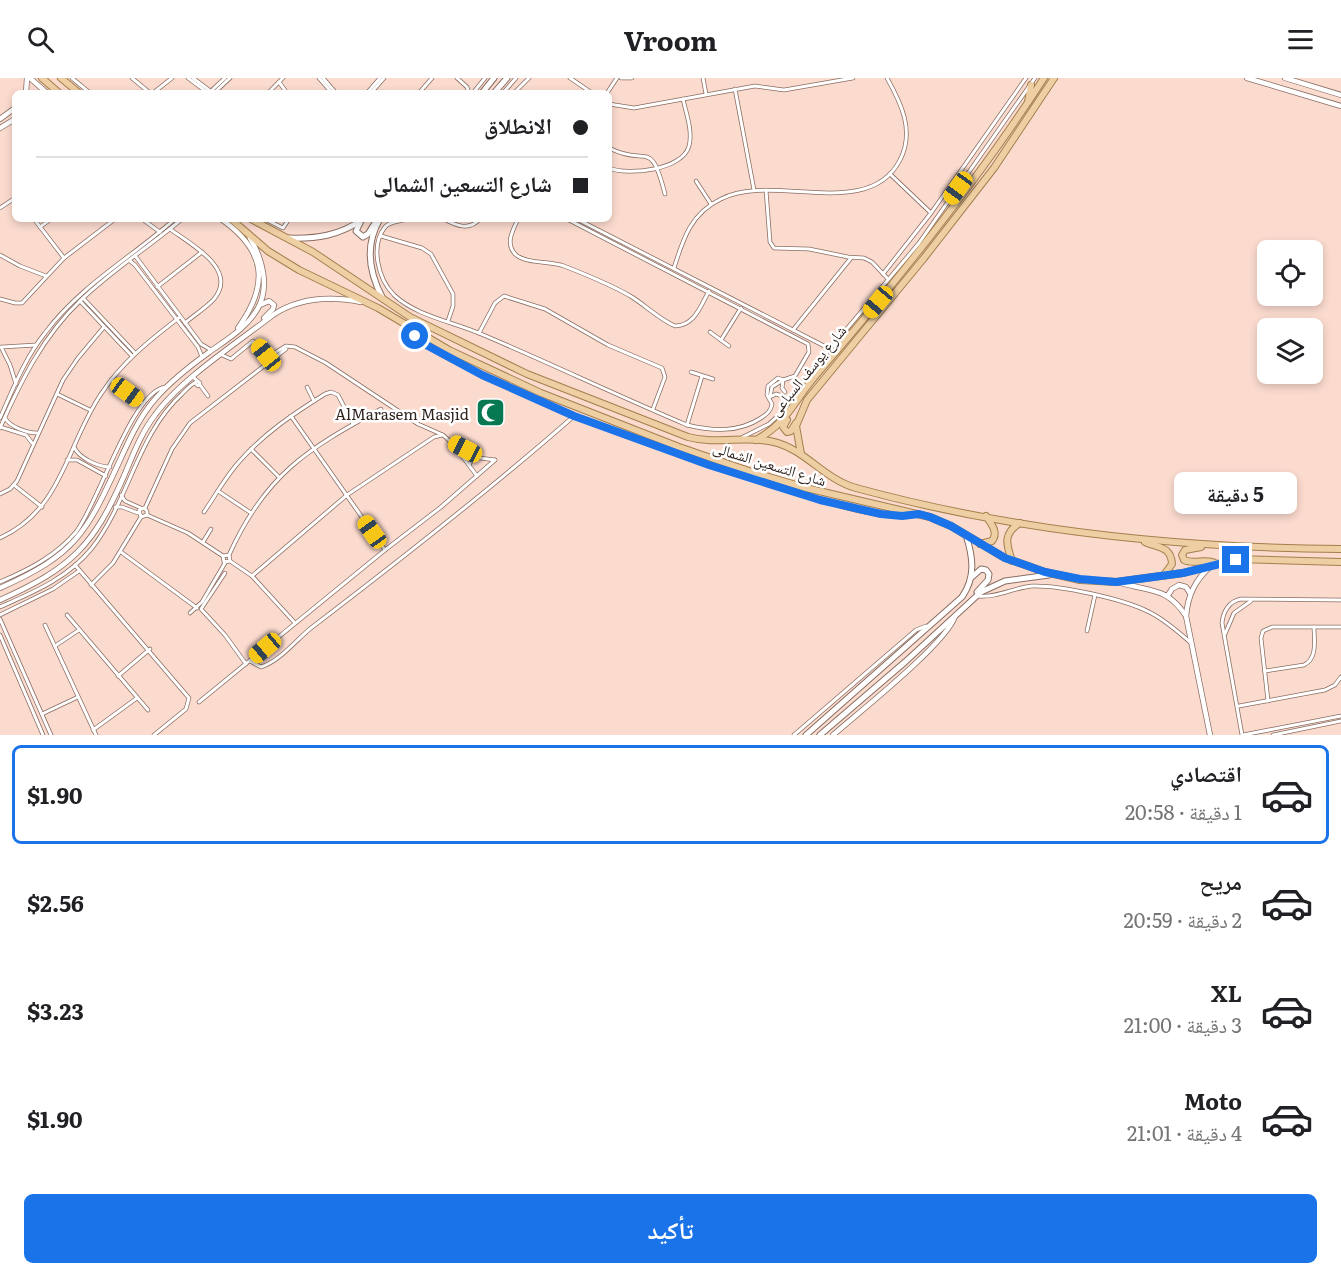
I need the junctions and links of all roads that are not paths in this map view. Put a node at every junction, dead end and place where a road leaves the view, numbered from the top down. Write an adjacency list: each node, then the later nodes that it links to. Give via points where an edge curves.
1 (28, 78): 37 (street)
2 (42, 78): 38 (main road)
3 (61, 78): 39 (main road)
4 (72, 78): 40 (street)
5 (132, 78): 41 (street)
6 (172, 78): 42 (street)
7 (188, 78): 43 (street)
8 (193, 78): 44 (street)
9 (225, 78): 45 (street)
10 (230, 78): 46 (street)
11 (283, 78): 33 (street)
12 (321, 78): 49 (street)
13 (382, 78): 50 (street)
14 (432, 78): 51 (street)
15 (457, 78): 35 (street)
16 (485, 78): 53 (street)
17 (494, 78): 34 (main road)
18 (507, 78): 55 (main road)
19 (516, 78): 56 (street)
20 (529, 78): 57 (street)
21 (570, 78): 58 (street)
22 (619, 78): 23 (street); 59 (street)
23 (632, 78)
24 (703, 78): 60 (street)
25 (853, 78): 36 (street, via 784,90 762,86)
26 (887, 78): 72 (street, via 900,102 906,125 902,155)
27 (1026, 78): 79 (street)
28 (1044, 78): 63 (main road, شارع يوسف السباعى)
29 (1054, 78): 69 (main road, شارع يوسف السباعى)
30 (1247, 78): 65 (street)
31 (1285, 78): 61 (street)
32 (1033, 80): 63 (main road); 116 (street, via 919,243)
33 (279, 82): 47 (street); 48 (street)
34 (487, 86): 53 (main road); 54 (main road)
35 (467, 87): 52 (street); 53 (street)
36 (735, 89): 60 (street); 76 (street)
37 (43, 90)
38 (56, 90)
39 (75, 90)
40 (86, 90)
41 (148, 90)
42 (156, 90)
43 (206, 90)
44 (207, 90)
45 (214, 90)
46 (215, 90)
47 (271, 90)
48 (285, 90)
49 (331, 90)
50 (372, 90)
51 (422, 90)
52 (469, 90)
53 (479, 90)
54 (488, 90)
55 (497, 90)
56 (506, 90)
57 (517, 90)
58 (588, 90)
59 (609, 90)
60 (706, 94): 62 (street)
61 (1341, 95)
62 (683, 99): 64 (street, via 634,108); 68 (street, via 690,137 688,149 676,161)
63 (1028, 103): 67 (main road, شارع يوسف السباعى)
64 (612, 104)
65 (1341, 106)
66 (612, 149): 68 (street, via 646,156)
67 (987, 161): 69 (main road, via 987,166); 71 (main road, شارع يوسف السباعى)
68 (657, 167): 70 (street, via 627,172); 77 (street)
69 (994, 168): 73 (main road, شارع يوسف السباعى)
70 (612, 169)
71 (979, 171): 73 (main road); 147 (main road, شارع يوسف السباعى, via 891,286)
72 (890, 174): 75 (street, via 869,187 845,193); 79 (street)
73 (987, 176): 180 (main road, شارع يوسف السباعى, via 813,393)
74 (696, 182): 78 (street)
75 (766, 190): 76 (street); 111 (street, via 770,242 774,248 814,249)
76 (754, 191): 78 (street, via 726,196)
77 (665, 195)
78 (711, 204): 113 (street, via 686,231)
79 (931, 213): 114 (street)
80 (36, 222): 101 (street)
81 (47, 222): 101 (street)
82 (111, 222): 110 (street)
83 (146, 222): 103 (street)
84 (172, 222): 103 (street)
85 (178, 222): 102 (street)
86 (225, 222): 135 (street, via 248,243 259,272 255,303)
87 (235, 222): 104 (main road, شارع التسعين الشمالى)
88 (257, 222): 106 (main road, شارع التسعين الشمالى)
89 (272, 222): 90 (street, via 283,228)
90 (287, 222)
91 (357, 222): 106 (main road, via 320,238)
92 (361, 222): 93 (main road, via 356,230 363,237)
93 (378, 222)
94 (379, 222): 121 (main road, via 369,258)
95 (396, 222): 105 (street, via 388,224)
96 (451, 222): 97 (street, via 460,226)
97 (477, 222)
98 (517, 222): 118 (street, via 510,239 516,255 555,263 606,283 675,326 694,318)
99 (573, 222): 118 (street)
100 (583, 222): 113 (street)
101 (40, 227): 110 (street)
102 (170, 229): 107 (street); 109 (street)
103 (160, 232): 128 (street, via 96,281)
104 (248, 233): 122 (main road, شارع التسعين الشمالى, via 290,266); 123 (street, via 262,268)
105 (381, 236): 126 (street, via 379,267 393,294 406,304); 126 (street, via 431,254 453,294)
106 (288, 238): 121 (main road, شارع التسعين الشمالى)
107 (201, 252): 117 (street); 127 (street, via 216,266 220,286 211,302)
108 (0, 255): 115 (street)
109 (136, 256): 112 (street); 117 (street)
110 (64, 258): 115 (street)
111 (851, 258): 114 (street, via 867,259); 132 (street)
112 (130, 261): 120 (street); 125 (street)
113 (674, 268): 132 (street)
114 (883, 274): 116 (street)
115 (46, 276): 119 (street, via 22,303)
116 (888, 279): 142 (street)
117 (157, 287): 125 (street)
118 (709, 291): 124 (street)
119 (0, 299)
120 (81, 299): 129 (street); 130 (street); 144 (street)
121 (384, 301): 154 (main road, شارع التسعين الشمالى)
122 (368, 303): 131 (street, via 332,298 303,301 283,309); 133 (main road, شارع التسعين الشمالى)
123 (259, 305): 131 (street, via 270,301 274,308); 135 (street)
124 (741, 308): 137 (street); 152 (street, via 809,346 797,374)
125 (179, 319): 127 (street); 144 (street); 146 (street)
126 (448, 321): 136 (street)
127 (184, 323): 143 (street)
128 (52, 324): 129 (street); 138 (street)
129 (56, 327): 165 (street)
130 (104, 327): 144 (street); 160 (street, via 71,368)
131 (255, 329): 145 (street)
132 (793, 330): 142 (street)
133 (417, 331): 159 (main road, شارع التسعين الشمالى); 176 (street, via 417,340 440,354)
134 (710, 332): 137 (street)
135 (235, 333): 143 (street)
136 (479, 333): 172 (street); 172 (street, via 495,303 504,296 545,309 608,345 662,368 664,377)
137 (721, 340): 139 (street)
138 (36, 345): 140 (street); 155 (street)
139 (729, 346)
140 (0, 347): 155 (street)
141 (286, 349): 213 (street, via 190,423 172,449)
142 (830, 349): 147 (street)
143 (211, 350): 146 (street)
144 (134, 355): 151 (street)
145 (222, 355): 153 (street); 187 (street, via 231,359 253,340 268,357 286,345 295,347 418,424)
146 (202, 357): 156 (street)
147 (823, 362): 161 (street); 177 (main road, شارع يوسف السباعى)
148 (691, 372): 149 (street)
149 (702, 376): 150 (street); 182 (street)
150 (713, 379)
151 (111, 380): 168 (street); 173 (street)
152 (783, 380): 161 (street, via 781,386); 163 (street, via 772,387)
153 (196, 382): 162 (street); 169 (street); 170 (street)
154 (547, 382): 158 (main road, شارع التسعين الشمالى); 159 (main road, via 548,390)
155 (16, 384): 165 (street)
156 (166, 387): 168 (street, via 155,390); 174 (street)
157 (307, 387): 166 (street)
158 (561, 388): 164 (main road); 189 (main road, شارع التسعين الشمالى, via 688,437)
159 (542, 393): 164 (main road, شارع التسعين الشمالى)
160 (57, 394): 173 (street); 186 (street)
161 (788, 394): 167 (street)
162 (208, 396)
163 (770, 397): 167 (street, via 776,394); 182 (street, via 769,411 743,426 715,430)
164 (556, 399): 216 (main road, شارع التسعين الشمالى, via 752,472)
165 (11, 400): 178 (street)
166 (314, 400): 175 (street); 181 (street, via 336,393)
167 (789, 401): 189 (street, via 775,419)
168 (143, 404): 199 (street)
169 (162, 405): 170 (street); 179 (street)
170 (168, 409): 200 (street)
171 (381, 409): 181 (street)
172 (653, 409): 182 (street)
173 (90, 410): 192 (street)
174 (142, 416): 179 (street); 184 (street)
175 (291, 416): 193 (street); 194 (street)
176 (574, 416): 216 (street, via 820,500 881,514); 283 (street, via 269,664 261,667)
177 (787, 416): 180 (main road, via 785,431 791,431); 188 (main road, شارع يوسف السباعى)
178 (2, 418): 183 (street); 186 (street)
179 (150, 421): 185 (street)
180 (797, 423): 195 (main road, شارع يوسف السباعى)
181 (353, 424): 193 (street)
182 (687, 425)
183 (0, 428): 191 (street, via 26,435)
184 (134, 430): 185 (street); 233 (street, via 93,517)
185 (144, 432): 200 (street)
186 (38, 433): 191 (street)
187 (443, 435): 190 (street); 208 (street, via 434,437)
188 (756, 440): 189 (main road, شارع التسعين الشمالى); 195 (main road, شارع التسعين الشمالى, via 779,444)
189 (736, 441)
190 (452, 443): 196 (street); 198 (street)
191 (33, 445): 204 (street)
192 (74, 447): 197 (street); 199 (street, via 80,456)
193 (313, 447): 203 (street); 208 (street)
194 (251, 449): 203 (street); 205 (street)
195 (801, 454): 219 (main road, شارع التسعين الشمالى, via 825,474 849,486)
196 (477, 456): 198 (street); 202 (street, via 495,460)
197 (68, 460): 201 (street, via 77,460); 210 (street)
198 (469, 465): 202 (street)
199 (110, 467): 201 (street)
200 (128, 475): 207 (street); 222 (street)
201 (106, 476): 251 (street, via 87,515 68,541 48,557)
202 (477, 476): 231 (street)
203 (279, 477): 215 (street)
204 (14, 485): 206 (street); 210 (street)
205 (218, 491): 214 (street); 215 (street)
206 (0, 494)
207 (121, 495): 209 (street); 211 (street)
208 (346, 495): 231 (street); 248 (street)
209 (125, 501): 212 (street); 213 (street)
210 (42, 507): 225 (street, via 22,526)
211 (115, 507): 212 (street); 221 (street)
212 (122, 507): 217 (street)
213 (143, 508): 217 (street); 218 (street)
214 (204, 512)
215 (251, 513): 234 (street)
216 (919, 514): 224 (main road, شارع التسعين الشمالى)
217 (140, 515): 218 (street); 232 (street)
218 (147, 515): 227 (street)
219 (986, 516): 220 (main road, شارع التسعين الشمالى); 228 (main road, via 995,535 990,542)
220 (1021, 523): 226 (main road, شارع التسعين الشمالى); 237 (main road, via 1006,538)
221 (105, 528): 222 (street); 243 (street)
222 (98, 529): 238 (street)
223 (211, 529): 227 (street)
224 (966, 535): 228 (main road, شارع التسعين الشمالى); 250 (main road)
225 (0, 538)
226 (1142, 540): 229 (main road, شارع التسعين الشمالى); 249 (main road, via 1164,548 1171,555 1171,566)
227 (202, 542): 235 (street)
228 (980, 544): 237 (main road, شارع التسعين الشمالى)
229 (1203, 544): 230 (main road, شارع التسعين الشمالى); 242 (main road, via 1185,550 1183,558 1187,562)
230 (1341, 549)
231 (385, 550): 269 (street)
232 (121, 552): 253 (street); 263 (street)
233 (61, 555): 238 (street); 241 (street)
234 (229, 555): 235 (street); 236 (street)
235 (223, 556): 240 (street)
236 (230, 561): 240 (street); 248 (street)
237 (1012, 561): 247 (main road, شارع التسعين الشمالى)
238 (68, 562): 245 (street)
239 (1341, 562): 242 (main road, شارع التسعين الشمالى, via 1241,559)
240 (225, 563): 263 (street)
241 (49, 564): 245 (street); 254 (street)
242 (1215, 564): 249 (main road, شارع التسعين الشمالى); 255 (street, via 1200,576)
243 (74, 566): 244 (street); 262 (street, via 45,586)
244 (79, 571): 253 (street); 268 (street)
245 (55, 573): 259 (street)
246 (225, 573): 284 (street, via 201,609)
247 (1054, 574): 252 (main road, شارع التسعين الشمالى); 257 (main road, via 1005,581)
248 (252, 576): 269 (street)
249 (1161, 577): 252 (main road, شارع التسعين الشمالى)
250 (972, 578): 257 (main road, via 981,569 989,574); 271 (main road, via 960,600)
251 (0, 582)
252 (1118, 582): 258 (street)
253 (91, 585): 282 (street)
254 (0, 588)
255 (1190, 593): 258 (street, via 1179,585); 267 (street)
256 (1095, 595): 257 (street, via 1035,586); 275 (street); 278 (street, via 1149,611)
257 (976, 596): 266 (main road)
258 (1168, 596): 267 (street)
259 (0, 600)
260 (1253, 600): 261 (street); 277 (street, via 1234,613); 277 (street, via 1236,600 1227,608 1222,619)
261 (1341, 600)
262 (0, 607)
263 (197, 608): 264 (street)
264 (190, 613)
265 (67, 615): 274 (street)
266 (955, 616): 306 (main road); 307 (street, via 931,648)
267 (1186, 616): 278 (street)
268 (0, 617): 294 (street)
269 (295, 622): 283 (street)
270 (45, 625): 280 (street)
271 (931, 626): 304 (street, via 918,629); 305 (main road)
272 (1314, 627): 273 (street); 285 (street, via 1309,662); 285 (street, via 1266,629 1261,638)
273 (1341, 627)
274 (79, 630): 280 (street); 286 (street)
275 (1087, 631)
276 (0, 635): 279 (street)
277 (1225, 636): 292 (street)
278 (1193, 644): 308 (street)
279 (4, 646): 281 (street); 300 (street)
280 (55, 646): 288 (street)
281 (0, 648)
282 (149, 650): 286 (street); 303 (street, via 189,700 186,710)
283 (250, 661): 284 (street)
284 (246, 664): 291 (street)
285 (1264, 671): 290 (street)
286 (118, 676): 289 (street)
287 (1341, 677): 290 (street, via 1325,690)
288 (78, 697): 294 (street); 298 (street)
289 (137, 698): 293 (street); 298 (street)
290 (1268, 701): 292 (street)
291 (199, 702)
292 (1238, 707): 309 (street)
293 (148, 710)
294 (42, 714): 301 (street)
295 (1341, 716): 297 (street)
296 (1341, 721): 299 (street)
297 (1288, 726): 299 (street); 309 (street)
298 (93, 730): 302 (street)
299 (1289, 732): 310 (street)
300 (43, 735)
301 (51, 735)
302 (96, 735)
303 (154, 735)
304 (794, 735)
305 (806, 735)
306 (820, 735)
307 (833, 735)
308 (1210, 735)
309 (1243, 735)
310 (1273, 735)

